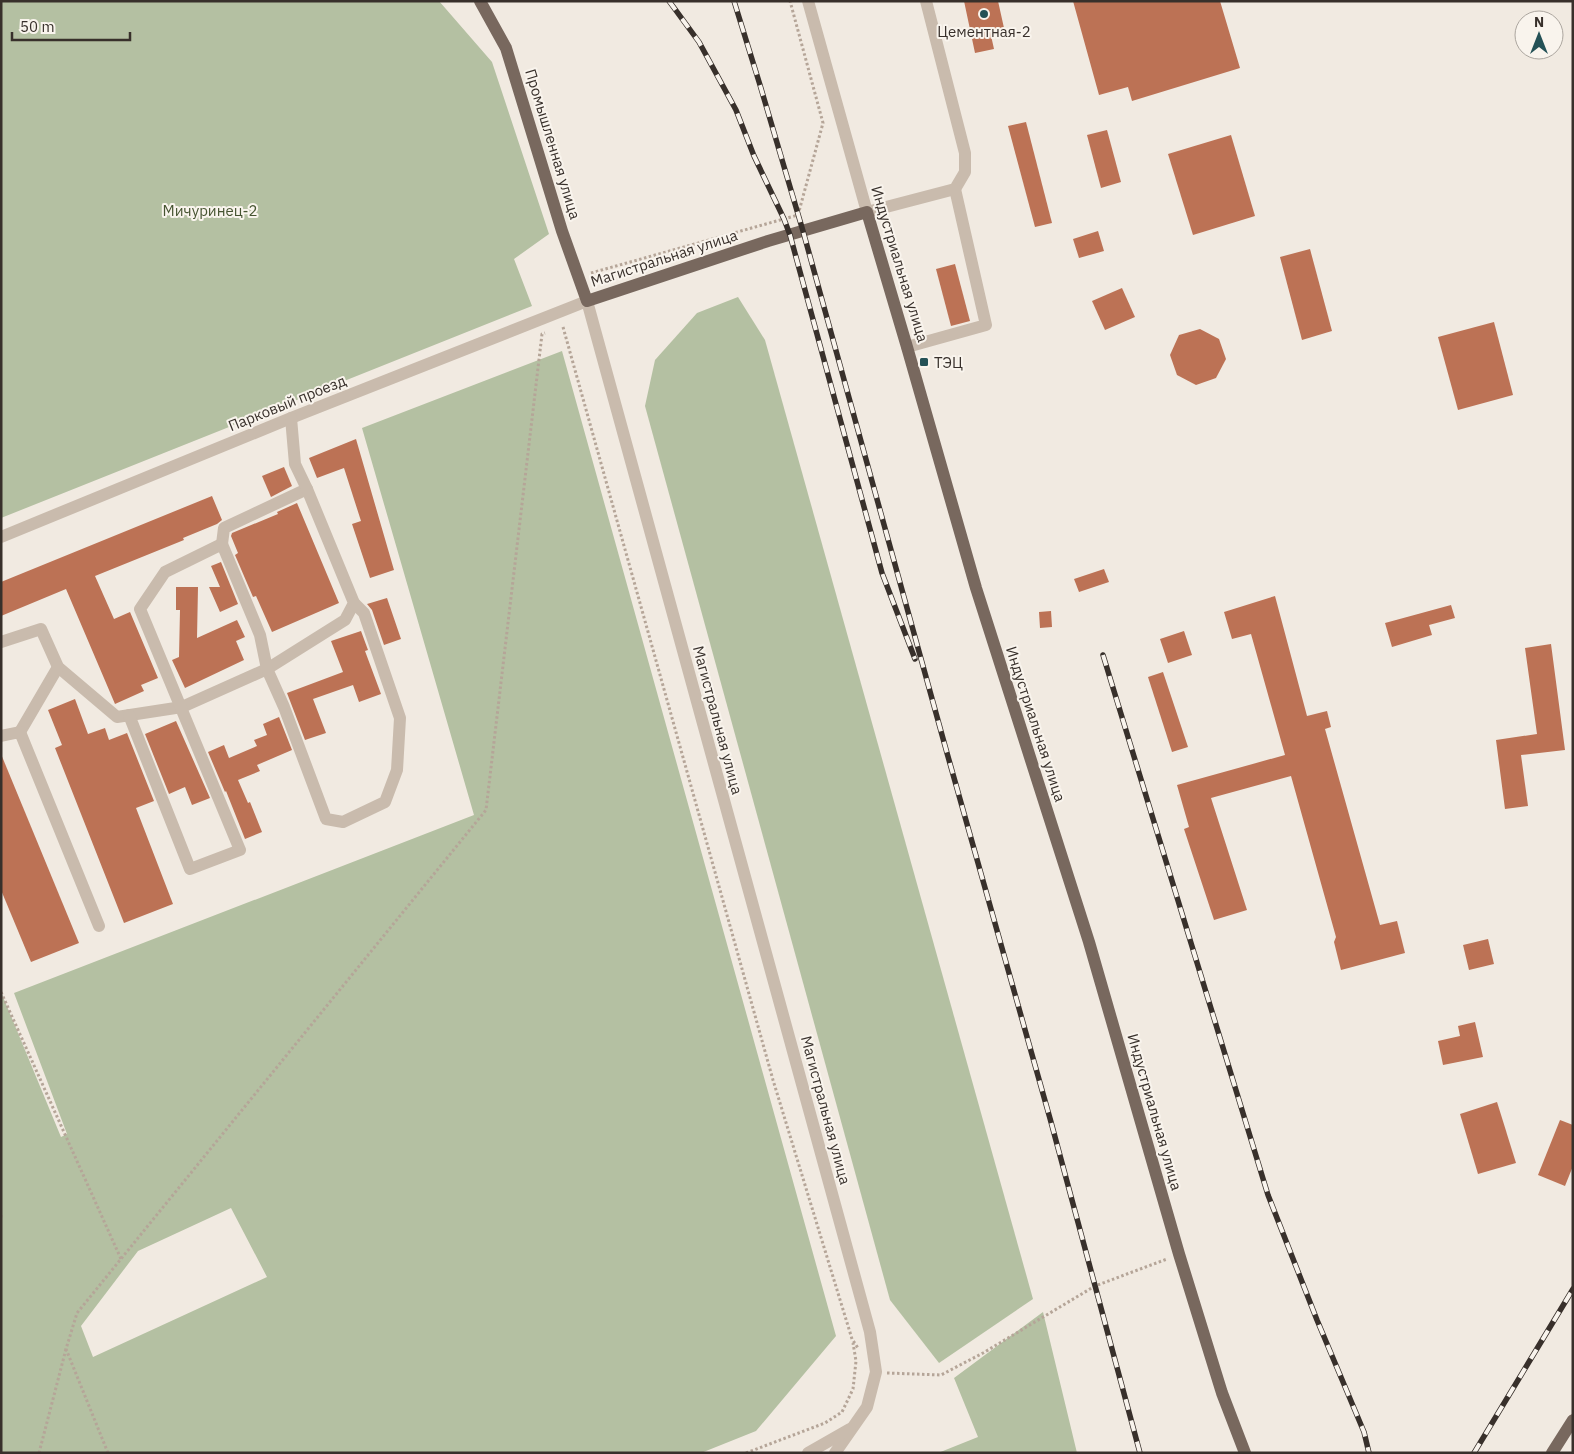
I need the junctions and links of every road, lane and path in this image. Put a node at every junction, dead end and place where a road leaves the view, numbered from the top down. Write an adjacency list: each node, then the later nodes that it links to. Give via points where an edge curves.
1 (480, 1): 7 (main road, Промышленная улица, via 506,48)
2 (790, 1): 7 (path, via 823,123 798,215)
3 (808, 1): 6 (street, Индустриальная улица)
4 (926, 1): 5 (street, via 965,153 966,172)
5 (955, 189): 6 (street); 13 (street, via 986,325)
6 (867, 212): 8 (main road, Магистральная улица); 13 (main road, Индустриальная улица)
7 (578, 276): 8 (main road, Промышленная улица)
8 (587, 301): 9 (street, Парковый проезд); 35 (street, Магистральная улица, via 870,1332)
9 (566, 309): 10 (path); 14 (street, Парковый проезд)
10 (563, 327): 11 (path); 32 (path, via 773,1080)
11 (556, 330)
12 (549, 332): 31 (path, via 542,334 486,810)
13 (907, 347): 30 (main road, Индустриальная улица, via 976,588 1088,942)
14 (291, 418): 15 (street, via 295,464); 16 (street, Парковый проезд)
15 (307, 489): 17 (street, via 224,528); 18 (street)
16 (1, 537)
17 (222, 544): 21 (street, via 260,635); 22 (street, via 165,572 140,609)
18 (354, 603): 21 (street, via 345,620); 21 (street, via 364,612 400,718 397,770 385,802 343,822 326,819)
19 (1, 642): 20 (street, via 41,629)
20 (58, 668): 23 (street, via 117,717); 24 (street)
21 (267, 669): 22 (street)
22 (182, 707): 23 (street); 23 (street, via 240,850 190,869)
23 (128, 715)
24 (20, 732): 25 (street); 26 (street)
25 (1, 736)
26 (99, 926)
27 (1, 992): 31 (path)
28 (1, 1215): 29 (path)
29 (1, 1220)
30 (1179, 1254): 35 (path, via 1095,1286 941,1376); 43 (main road, Индустриальная улица, via 1222,1393)
31 (121, 1259): 33 (path, via 77,1313)
32 (852, 1340): 34 (path); 40 (path, via 856,1360 853,1389 842,1412 825,1422)
33 (66, 1349): 38 (path); 39 (path)
34 (861, 1352)
35 (876, 1372): 37 (street, Магистральная улица, via 867,1407)
36 (1573, 1420): 44 (main road)
37 (852, 1428): 41 (street); 42 (street, Магистральная улица)
38 (39, 1453)
39 (108, 1453)
40 (746, 1453)
41 (808, 1453)
42 (835, 1453)
43 (1245, 1453)
44 (1552, 1453)

